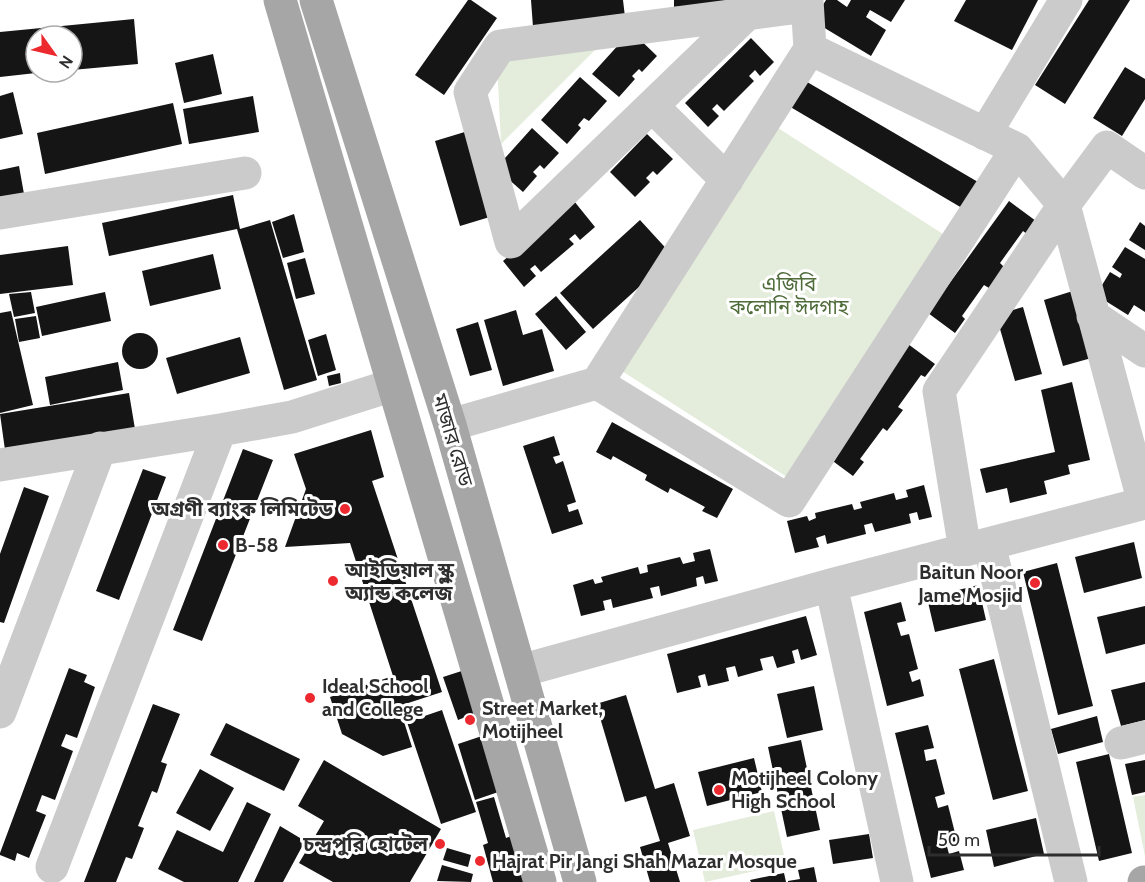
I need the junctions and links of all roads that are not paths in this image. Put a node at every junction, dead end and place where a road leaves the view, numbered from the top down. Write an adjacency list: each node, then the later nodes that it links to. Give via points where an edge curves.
1 (280, 0): 18 (main road, মাজার রোড)
2 (316, 0): 19 (main road, মাজার রোড)
3 (1066, 0): 8 (street)
4 (807, 3): 5 (street); 6 (street)
5 (747, 14): 7 (street); 7 (street, via 500,46 470,92 511,242)
6 (810, 49): 8 (street); 12 (street)
7 (652, 106): 12 (street)
8 (985, 134): 9 (street)
9 (1017, 149): 13 (street); 17 (street, via 789,501)
10 (245, 173): 14 (street)
11 (1145, 173): 13 (street, via 1107,147)
12 (727, 180): 17 (street)
13 (1064, 205): 15 (street); 24 (street, via 939,391)
14 (0, 213)
15 (1094, 316): 16 (street); 23 (street)
16 (1145, 351)
17 (597, 383): 19 (street)
18 (393, 385): 20 (street, via 292,417); 29 (main road, মাজার রোড)
19 (450, 425): 26 (main road, মাজার রোড)
20 (220, 430): 21 (street); 28 (street)
21 (100, 448): 22 (street); 27 (street)
22 (0, 465)
23 (1144, 503): 24 (street)
24 (977, 547): 25 (street); 32 (street)
25 (831, 585): 26 (street); 31 (street)
26 (520, 671): 30 (main road, মাজার রোড)
27 (0, 712)
28 (52, 867)
29 (540, 882)
30 (580, 882)
31 (897, 882)
32 (1071, 882)

